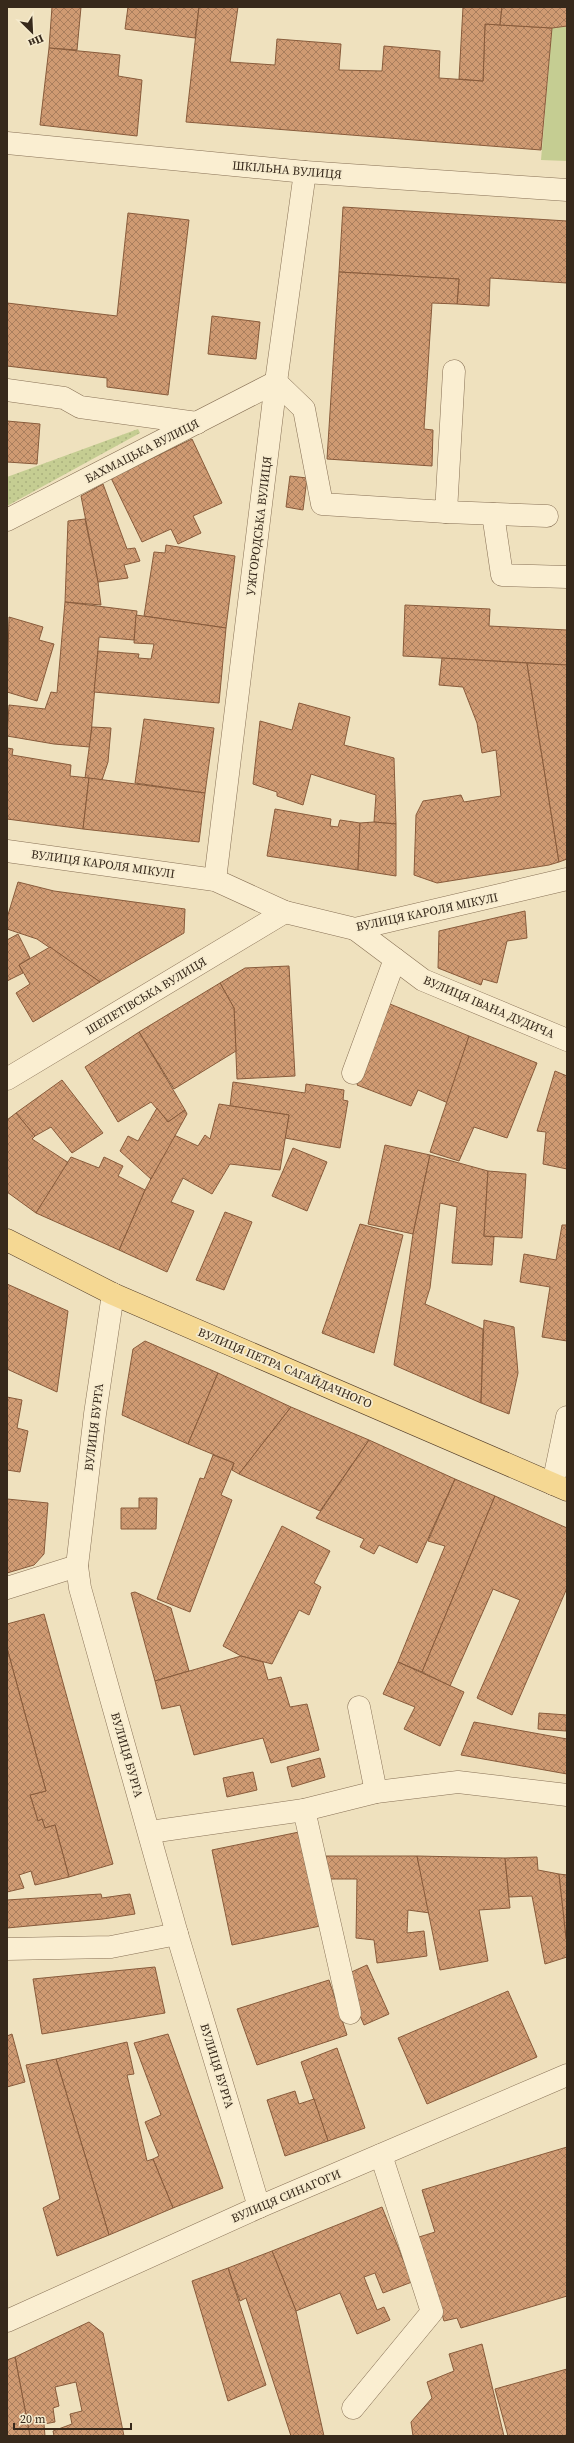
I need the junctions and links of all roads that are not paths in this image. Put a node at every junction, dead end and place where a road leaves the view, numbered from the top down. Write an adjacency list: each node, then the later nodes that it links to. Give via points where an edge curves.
1 (7, 143): 2 (street, ШКІЛЬНА ВУЛИЦЯ)
2 (305, 172): 3 (street, ШКІЛЬНА ВУЛИЦЯ); 5 (street, УЖГОРОДСЬКА ВУЛИЦЯ)
3 (567, 190)
4 (454, 371): 8 (street)
5 (276, 382): 7 (street, БАХМАЦЬКА ВУЛИЦЯ); 8 (street, via 304,409 322,504); 15 (street, УЖГОРОДСЬКА ВУЛИЦЯ)
6 (7, 390): 7 (street, via 64,398 80,407)
7 (197, 422): 11 (street, БАХМАЦЬКА ВУЛИЦЯ)
8 (446, 512): 9 (street)
9 (493, 514): 10 (street); 12 (street, via 502,575)
10 (547, 516)
11 (7, 520)
12 (567, 577)
13 (7, 851): 15 (street, ВУЛИЦЯ КАРОЛЯ МІКУЛІ)
14 (567, 879): 17 (street, ВУЛИЦЯ КАРОЛЯ МІКУЛІ)
15 (215, 880): 16 (street, ВУЛИЦЯ КАРОЛЯ МІКУЛІ)
16 (286, 912): 17 (street, ВУЛИЦЯ КАРОЛЯ МІКУЛІ); 21 (street, ШЕПЕТІВСЬКА ВУЛИЦЯ)
17 (355, 929): 18 (street, ВУЛИЦЯ ІВАНА ДУДИЧА)
18 (395, 959): 19 (street, ВУЛИЦЯ ІВАНА ДУДИЧА, via 423,980); 20 (street)
19 (567, 1040)
20 (353, 1073)
21 (7, 1079)
22 (7, 1240): 23 (main road, ВУЛИЦЯ ПЕТРА САГАЙДАЧНОГО)
23 (113, 1294): 25 (main road, ВУЛИЦЯ ПЕТРА САГАЙДАЧНОГО); 26 (street, ВУЛИЦЯ БУРГА, via 95,1414)
24 (567, 1418): 25 (street)
25 (560, 1487)
26 (77, 1566): 27 (street); 32 (street, ВУЛИЦЯ БУРГА, via 80,1588)
27 (7, 1588)
28 (359, 1707): 29 (street)
29 (376, 1792): 30 (street, via 458,1782); 31 (street)
30 (567, 1795)
31 (304, 1810): 32 (street); 35 (street)
32 (150, 1832): 33 (street, ВУЛИЦЯ БУРГА)
33 (178, 1934): 34 (street, via 111,1947); 38 (street, ВУЛИЦЯ БУРГА)
34 (7, 1949)
35 (350, 2013)
36 (567, 2075): 37 (street, ВУЛИЦЯ СИНАГОГИ)
37 (381, 2155): 38 (street, ВУЛИЦЯ СИНАГОГИ); 40 (street, via 432,2312)
38 (259, 2207): 39 (street, ВУЛИЦЯ СИНАГОГИ)
39 (7, 2320)
40 (352, 2408)

